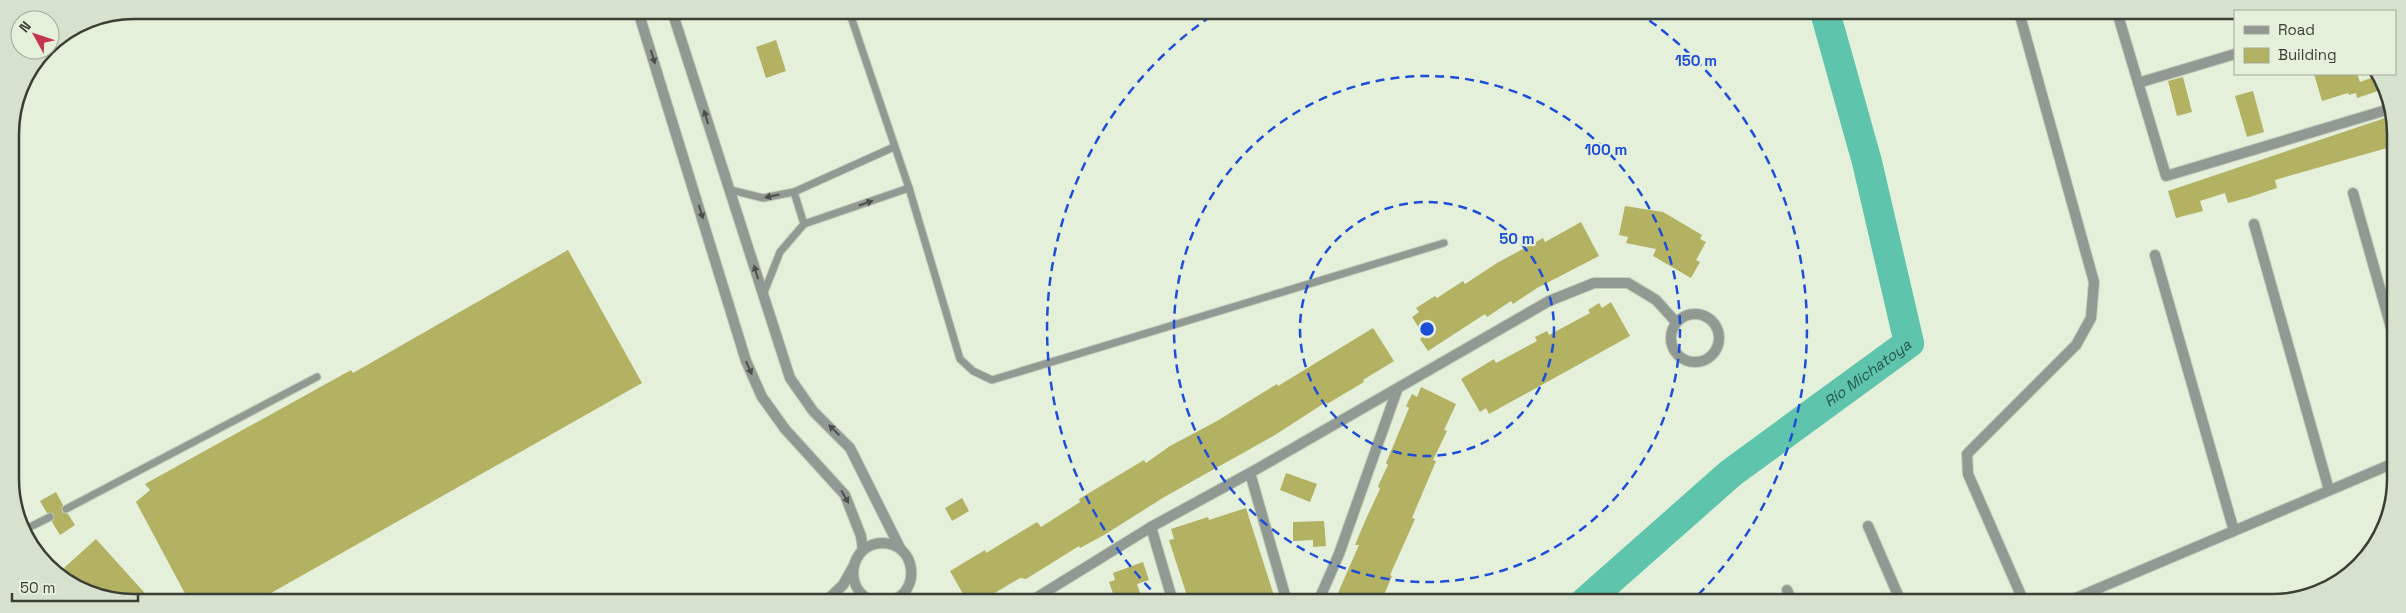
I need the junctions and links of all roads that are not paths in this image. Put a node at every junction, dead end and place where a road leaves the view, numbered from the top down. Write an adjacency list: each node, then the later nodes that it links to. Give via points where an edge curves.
1 (640, 19): 33 (street, one-way to 33, via 746,361 762,397 785,429 845,495)
2 (675, 19): 11 (street, one-way to 2)
3 (852, 19): 9 (lane)
4 (2020, 19): 45 (street, via 2094,282 2091,318 2076,345 1968,454 1968,474)
5 (2119, 19): 7 (street)
6 (2234, 54): 7 (street)
7 (2138, 83): 8 (street, via 2166,176)
8 (2385, 110)
9 (894, 147): 10 (lane); 12 (lane)
10 (909, 188): 14 (lane, one-way to 10); 16 (lane, via 960,359 973,371 992,380)
11 (731, 190): 12 (lane, one-way to 11, via 763,198); 18 (street, one-way to 11)
12 (794, 192): 14 (lane)
13 (2353, 193): 19 (street)
14 (804, 224): 18 (lane, via 780,252)
15 (2254, 224): 25 (street)
16 (1444, 243)
17 (2155, 255): 31 (street)
18 (763, 296): 32 (street, one-way to 18, via 850,448 813,411 790,378)
19 (2387, 313)
20 (1676, 322): 20 (street, via 1691,314 1713,322 1719,337 1709,358 1694,362 1680,358 1674,352 1670,336); 22 (street, via 1656,300 1628,283 1594,283 1550,301)
21 (317, 377): 26 (lane)
22 (1397, 390): 24 (street); 42 (street, via 1339,554)
23 (2387, 466): 25 (street)
24 (1250, 473): 30 (street); 41 (street)
25 (2329, 490): 31 (street)
26 (66, 509)
27 (50, 517): 29 (lane)
28 (1868, 526): 44 (street)
29 (30, 527)
30 (1151, 527): 39 (street); 40 (street)
31 (2234, 531): 46 (street)
32 (900, 548): 33 (street, via 881,543); 38 (street, via 909,560 912,575)
33 (863, 550): 34 (street)
34 (853, 566): 36 (street, via 843,585); 37 (street, via 854,585)
35 (1787, 590): 43 (street)
36 (833, 594)
37 (862, 594)
38 (902, 594)
39 (1044, 594)
40 (1171, 594)
41 (1285, 594)
42 (1322, 594)
43 (1789, 594)
44 (1898, 594)
45 (2020, 594)
46 (2083, 594)

